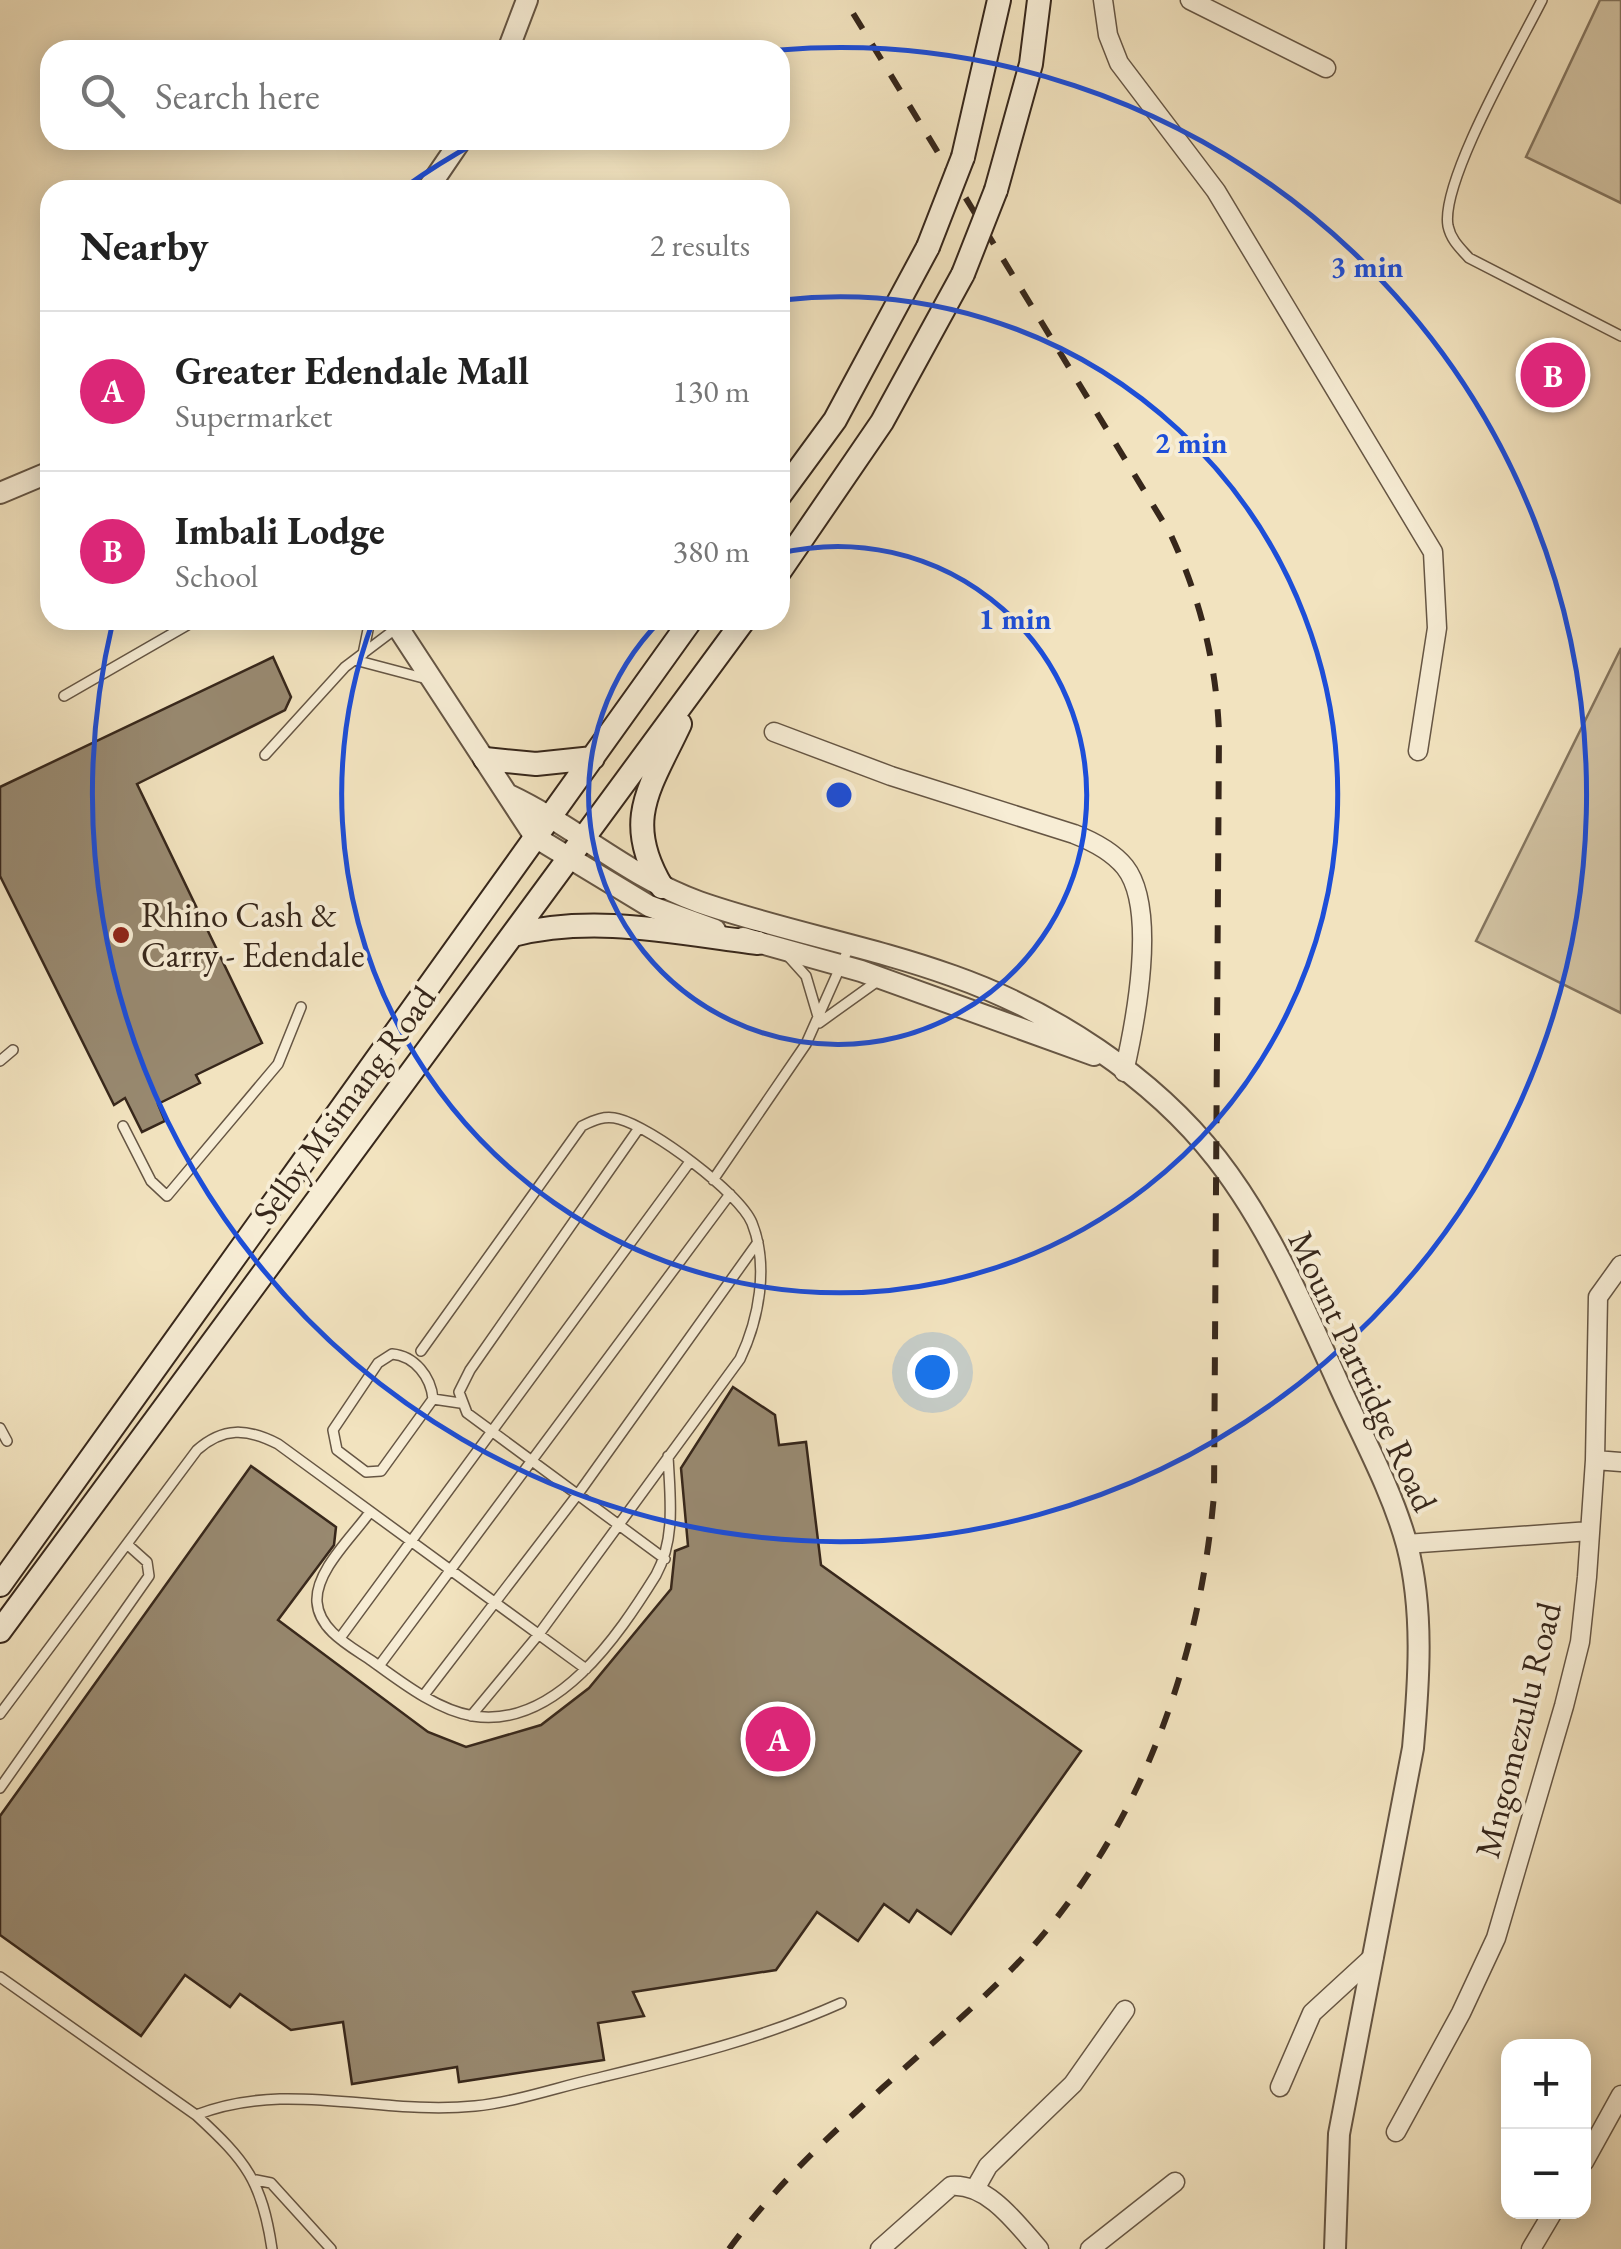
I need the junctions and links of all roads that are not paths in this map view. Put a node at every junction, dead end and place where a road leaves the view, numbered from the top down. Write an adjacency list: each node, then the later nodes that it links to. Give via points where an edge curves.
1 (528, 0): 7 (street)
2 (1000, 0): 13 (main road, bridge, via 963,157 928,247 835,420)
3 (1039, 0): 15 (main road, bridge, via 1031,64 996,190 962,274 890,409)
4 (1103, 0): 27 (street, via 1119,63 1216,191 1433,552 1437,628)
5 (1542, 0): 11 (lane, via 1454,185 1448,227 1469,258)
6 (1195, 1): 8 (street)
7 (512, 40)
8 (1326, 68)
9 (454, 150): 10 (street)
10 (434, 180)
11 (1621, 336)
12 (40, 476): 14 (street)
13 (790, 482)
14 (0, 494)
15 (790, 556)
16 (179, 630): 25 (lane)
17 (367, 630): 22 (lane)
18 (388, 630): 22 (lane)
19 (399, 630): 24 (street, Mount Partridge Road)
20 (684, 630): 29 (main road, Selby Msimang Road)
21 (737, 630): 23 (main road, Selby Msimang Road)
22 (359, 657): 24 (lane); 28 (lane)
23 (701, 680): 33 (main road, Selby Msimang Road); 36 (main road, via 642,812 641,844)
24 (434, 682): 30 (street, Mount Partridge Road)
25 (64, 696)
26 (774, 732): 47 (street, via 1092,841 1126,869 1140,942 1136,1024)
27 (1418, 750)
28 (265, 755)
29 (593, 758): 30 (main road, via 536,764); 32 (main road, Selby Msimang Road)
30 (486, 759): 31 (street, Mount Partridge Road)
31 (509, 795): 32 (street, Mount Partridge Road); 34 (street, Mount Partridge Road)
32 (552, 815): 33 (street, Mount Partridge Road); 34 (main road, Selby Msimang Road)
33 (582, 837): 35 (main road, Selby Msimang Road); 36 (street, Mount Partridge Road)
34 (535, 838): 35 (street, Mount Partridge Road); 74 (main road, Selby Msimang Road)
35 (566, 859): 37 (main road, Selby Msimang Road); 39 (street, Mount Partridge Road, via 649,906)
36 (662, 887): 38 (street, Mount Partridge Road)
37 (513, 934): 39 (main road, via 595,924); 76 (main road, Selby Msimang Road)
38 (850, 945): 40 (lane); 45 (street, Mount Partridge Road, via 986,990 1080,1037)
39 (769, 946): 40 (street, Mount Partridge Road); 43 (lane, via 806,976)
40 (844, 966): 41 (street, Mount Partridge Road); 43 (lane)
41 (882, 978): 43 (lane); 45 (street, Mount Partridge Road)
42 (302, 1007): 48 (lane, via 278,1064 168,1196 151,1181)
43 (817, 1023): 51 (lane)
44 (13, 1050): 46 (lane)
45 (1102, 1057): 47 (street, Mount Partridge Road)
46 (0, 1061)
47 (1124, 1072): 70 (street, Mount Partridge Road, via 1196,1136 1256,1217 1304,1308)
48 (123, 1126)
49 (639, 1128): 50 (lane); 55 (lane, via 602,1117 582,1126); 57 (lane, via 470,1370)
50 (689, 1163): 51 (lane); 59 (lane)
51 (713, 1180): 52 (lane)
52 (730, 1194): 53 (lane); 64 (lane)
53 (758, 1242): 61 (lane, via 753,1331 740,1359); 65 (lane)
54 (1621, 1265): 62 (street, Mngomezulu Road, via 1598,1297)
55 (421, 1351)
56 (433, 1399): 56 (lane, via 381,1471 366,1472 337,1450 333,1430 378,1363 392,1354 409,1359 428,1378); 57 (lane)
57 (460, 1403): 59 (lane)
58 (0, 1428): 60 (lane)
59 (490, 1431): 64 (lane); 69 (lane)
60 (6, 1441)
61 (668, 1454): 67 (lane); 72 (lane, via 672,1518)
62 (1595, 1460): 63 (street); 68 (street, Mngomezulu Road)
63 (1621, 1462)
64 (534, 1463): 65 (lane); 73 (lane)
65 (578, 1494): 67 (lane); 75 (lane)
66 (370, 1512): 69 (lane); 71 (lane, via 278,1444 230,1430 197,1450); 78 (lane, via 318,1591 320,1616)
67 (620, 1524): 72 (lane); 77 (lane)
68 (1590, 1531): 70 (street); 93 (street, Mngomezulu Road, via 1580,1642 1496,1938)
69 (410, 1540): 73 (lane); 78 (lane)
70 (1406, 1544): 85 (street, Mount Partridge Road, via 1418,1692)
71 (128, 1545): 82 (lane); 84 (lane, via 147,1562 149,1576)
72 (665, 1559): 80 (lane)
73 (452, 1572): 75 (lane); 79 (lane)
74 (0, 1585)
75 (496, 1603): 77 (lane); 81 (lane)
76 (0, 1631)
77 (539, 1634): 80 (lane); 83 (lane)
78 (340, 1638): 79 (lane)
79 (379, 1666): 81 (lane)
80 (586, 1669): 83 (lane, via 536,1707)
81 (424, 1695): 83 (lane)
82 (0, 1714)
83 (472, 1716)
84 (0, 1788)
85 (1374, 1956): 89 (street, via 1312,2013); 104 (street, Mount Partridge Road, via 1339,2134)
86 (0, 1977): 91 (lane)
87 (841, 2003): 91 (lane, via 713,2052 476,2106 305,2096 243,2100)
88 (1125, 2010): 97 (street, via 1074,2084 988,2166)
89 (1280, 2087)
90 (1621, 2095): 92 (street)
91 (196, 2116): 95 (lane)
92 (1613, 2130): 94 (street)
93 (1396, 2132)
94 (1591, 2154)
95 (256, 2180): 99 (lane); 100 (lane, via 271,2182)
96 (1175, 2182): 103 (street)
97 (975, 2190): 101 (street, via 951,2186); 102 (street)
98 (1550, 2219): 105 (street)
99 (272, 2249)
100 (332, 2249)
101 (880, 2249)
102 (1039, 2249)
103 (1090, 2249)
104 (1335, 2249)
105 (1531, 2249)

